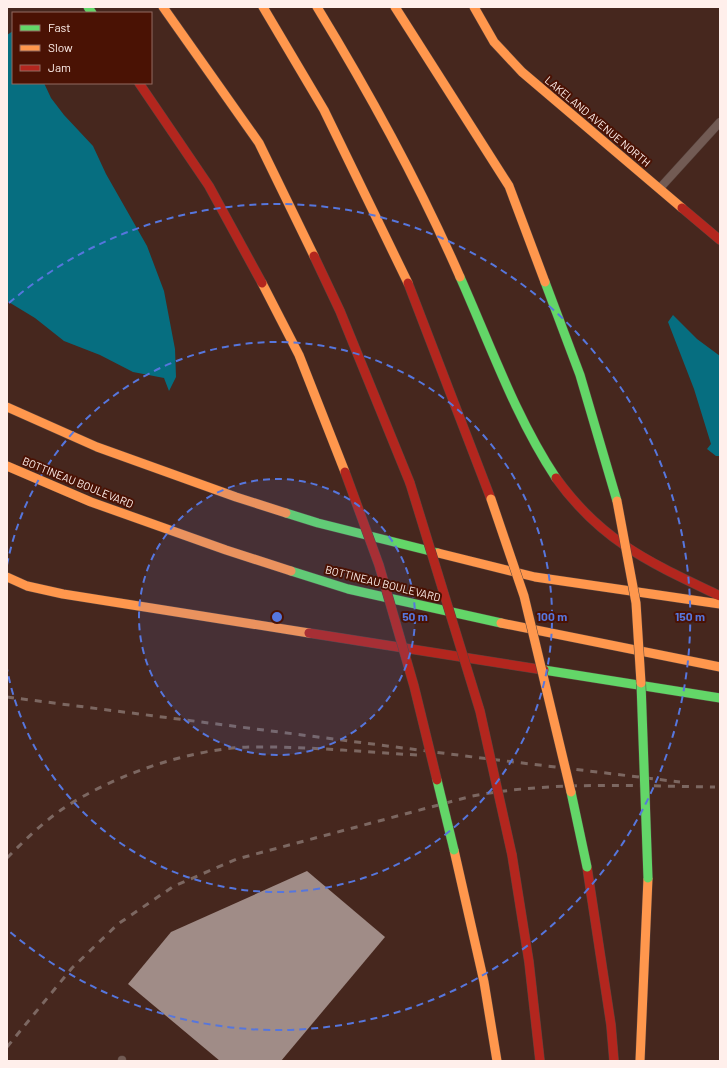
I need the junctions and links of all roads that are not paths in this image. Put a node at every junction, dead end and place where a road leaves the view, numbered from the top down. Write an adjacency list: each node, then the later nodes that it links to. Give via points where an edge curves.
1 (163, 7): 18 (main road, bridge, via 259,143 340,310 410,483 480,711 512,855 529,962)
2 (263, 7): 19 (main road, bridge, via 324,110 415,298 491,499 524,596 565,764 587,868 611,1025)
3 (317, 7): 13 (main road, via 380,113 424,197 528,430 554,474 581,510 612,539)
4 (395, 7): 20 (main road, bridge, via 509,186 580,375 616,502 636,603 644,706 648,878)
5 (474, 7): 8 (main road, LAKELAND AVENUE NORTH, via 494,42 522,72)
6 (140, 84): 17 (main road, bridge, via 209,186 257,272 299,355 345,472 383,580 414,686 484,982)
7 (720, 122): 8 (lane)
8 (660, 189): 9 (main road, LAKELAND AVENUE NORTH)
9 (720, 240)
10 (7, 407): 14 (main road, via 97,447 236,497 318,523 535,577)
11 (7, 466): 15 (main road, BOTTINEAU BOULEVARD, via 91,502 226,550 348,589)
12 (7, 577): 16 (main road, via 27,586 63,594)
13 (720, 596)
14 (720, 604)
15 (720, 667)
16 (720, 698)
17 (497, 1061)
18 (540, 1061)
19 (614, 1061)
20 (640, 1061)

